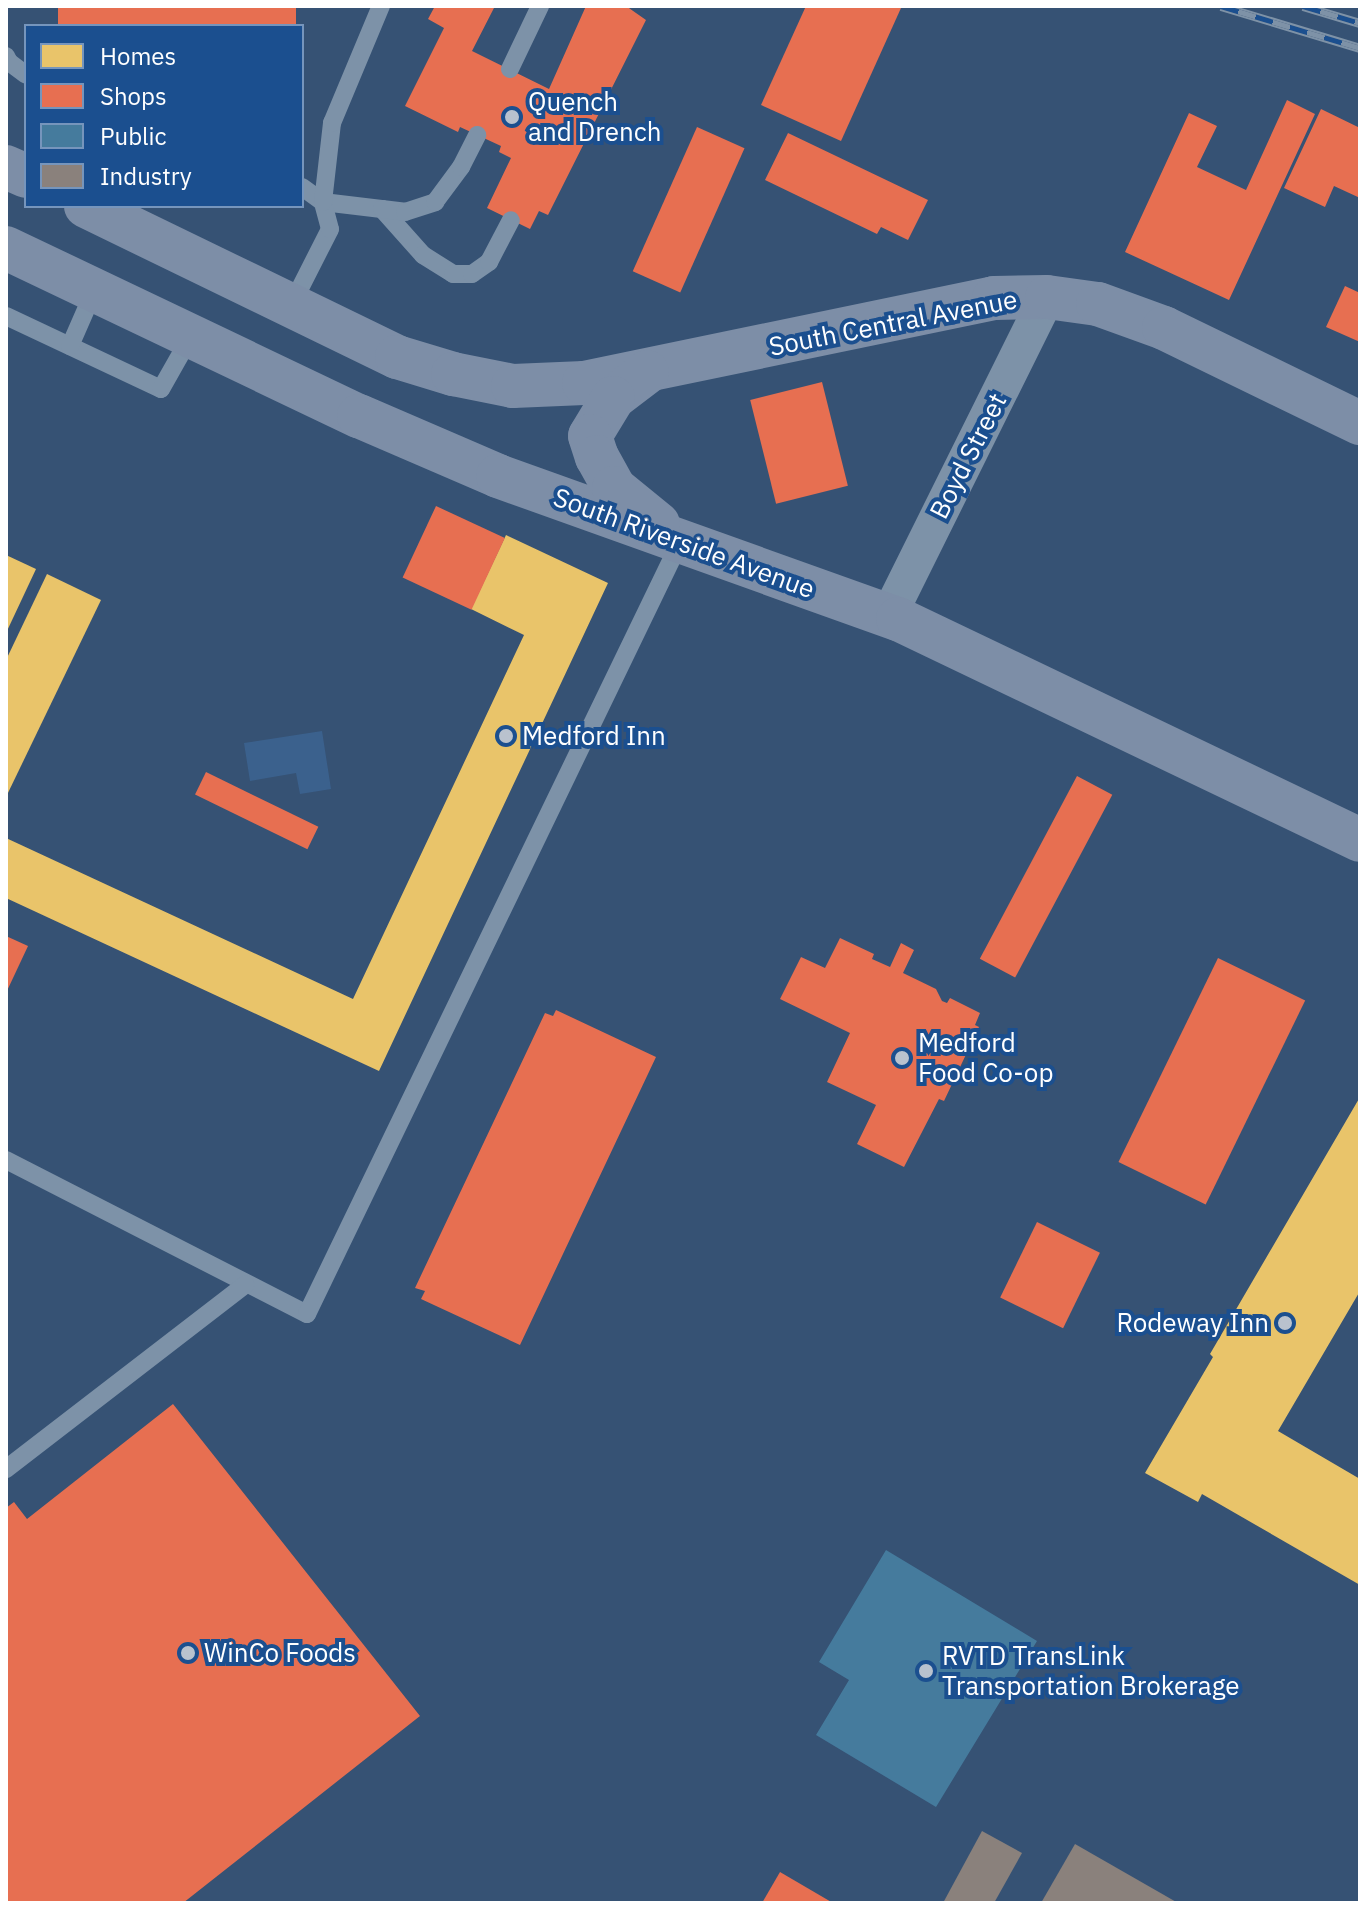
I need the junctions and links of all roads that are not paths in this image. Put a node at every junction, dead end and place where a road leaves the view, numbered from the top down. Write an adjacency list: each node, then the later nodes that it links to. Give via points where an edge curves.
1 (381, 6): 8 (lane, via 332,123)
2 (540, 6): 4 (lane)
3 (6, 56): 5 (lane)
4 (510, 69)
5 (24, 73)
6 (477, 135): 10 (lane, via 435,202 405,212)
7 (304, 188): 8 (lane)
8 (323, 202): 10 (lane); 16 (lane, via 330,229)
9 (95, 208): 11 (main road)
10 (382, 209): 12 (lane, via 423,255 453,274 472,274 489,262)
11 (135, 217): 16 (main road)
12 (511, 220)
13 (6, 248): 14 (main road, South Riverside Avenue)
14 (94, 291): 18 (main road, South Riverside Avenue); 19 (lane)
15 (1047, 297): 20 (main road, South Central Avenue, via 994,298); 21 (main road, South Central Avenue, via 1098,304 1164,328); 23 (street, Boyd Street)
16 (291, 306): 20 (main road, South Central Avenue, via 397,357 513,386 584,383)
17 (6, 316): 19 (lane)
18 (191, 336): 19 (lane, via 161,389); 22 (main road, South Riverside Avenue, via 498,476)
19 (70, 346)
20 (647, 372): 22 (main road, via 613,398 590,436 614,488)
21 (1360, 423)
22 (680, 542): 23 (main road, South Riverside Avenue); 26 (lane, via 307,1314)
23 (889, 615): 24 (main road, South Riverside Avenue)
24 (1360, 840)
25 (6, 1160): 26 (lane)
26 (245, 1285): 27 (lane)
27 (6, 1469)

